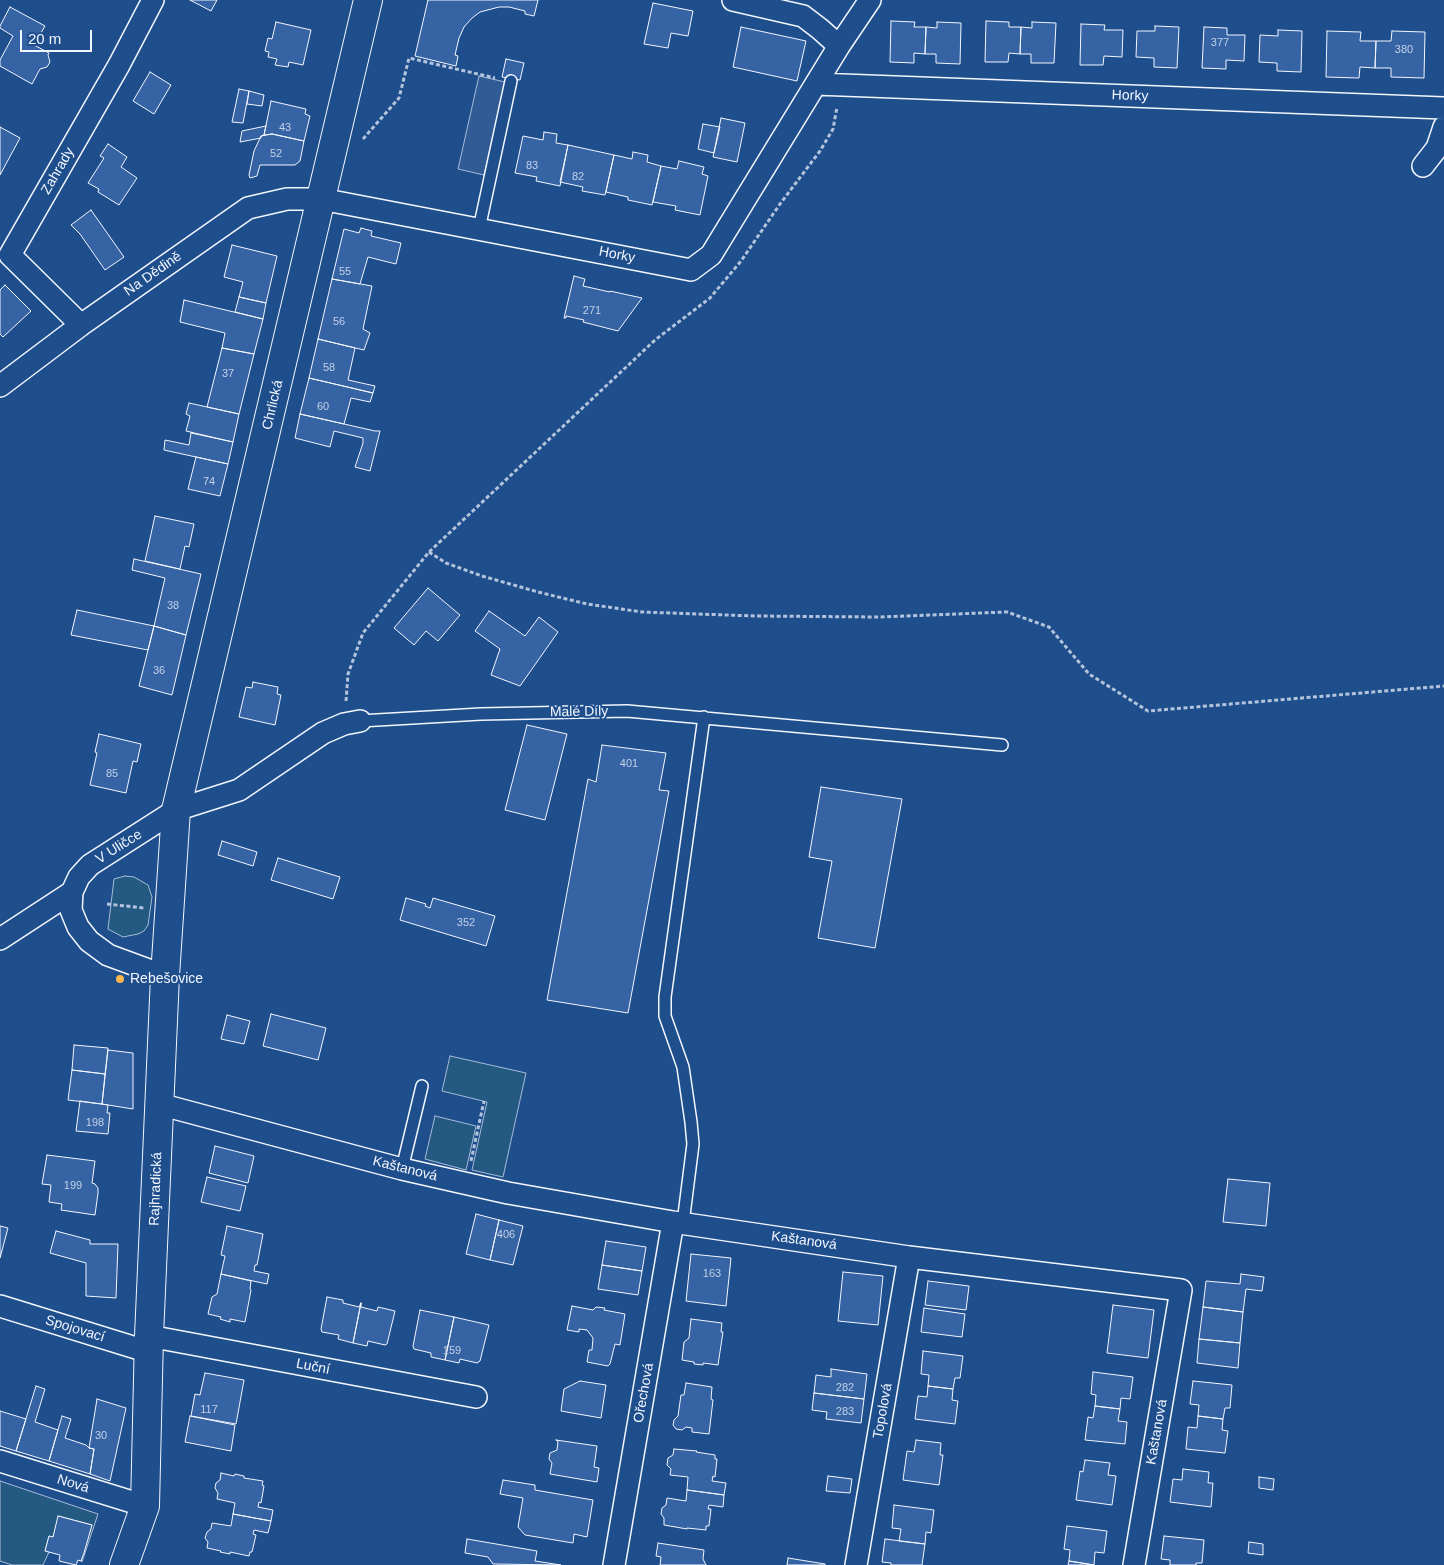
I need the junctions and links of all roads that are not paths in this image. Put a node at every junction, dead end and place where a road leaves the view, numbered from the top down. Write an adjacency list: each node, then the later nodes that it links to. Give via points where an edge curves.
1 (153, 0): 14 (street, Zahrady, via 10,255)
2 (368, 0): 12 (street, Chrlická)
3 (733, 0): 5 (street)
4 (870, 0): 6 (street, Horky)
5 (805, 8): 6 (street, via 820,29)
6 (839, 46): 8 (street, Horky)
7 (511, 81): 13 (lane)
8 (816, 84): 9 (street, Horky); 13 (street, Horky, via 711,255 691,270)
9 (1444, 108)
10 (1444, 127): 11 (street, via 1437,148)
11 (1423, 166)
12 (321, 199): 13 (street, Horky); 14 (street, Na Dědině, via 287,200 248,208); 19 (street, Chrlická)
13 (479, 229)
14 (81, 325): 15 (street, Na Dědině)
15 (0, 386)
16 (704, 717): 17 (lane, Malé Díly, via 627,710); 18 (lane, Malé Díly); 26 (lane, via 665,997 665,1016 684,1067 691,1122 692,1144)
17 (352, 722): 19 (street, Malé Díly, via 323,733 239,790)
18 (1002, 745)
19 (176, 810): 20 (street, V Uličce, via 90,865); 22 (street, Rajhradická)
20 (72, 892): 21 (street, V Uličce); 22 (street, via 71,910 78,928 89,942 108,955)
21 (0, 939)
22 (165, 976): 24 (street, Rajhradická)
23 (422, 1086): 25 (lane)
24 (159, 1104): 25 (street, Kaštanová); 29 (street, Rajhradická)
25 (402, 1169): 26 (street, Kaštanová, via 508,1194)
26 (678, 1223): 27 (street, Kaštanová); 34 (street, Ořechová)
27 (909, 1257): 35 (street, Topolová); 36 (street, Kaštanová, via 1181,1290)
28 (0, 1306): 29 (street, Spojovací)
29 (149, 1344): 30 (street, Luční); 32 (street, Rajhradická)
30 (476, 1397)
31 (0, 1461): 32 (street, Nová)
32 (145, 1506): 33 (street, Rajhradická)
33 (124, 1565)
34 (614, 1565)
35 (856, 1565)
36 (1134, 1565)

